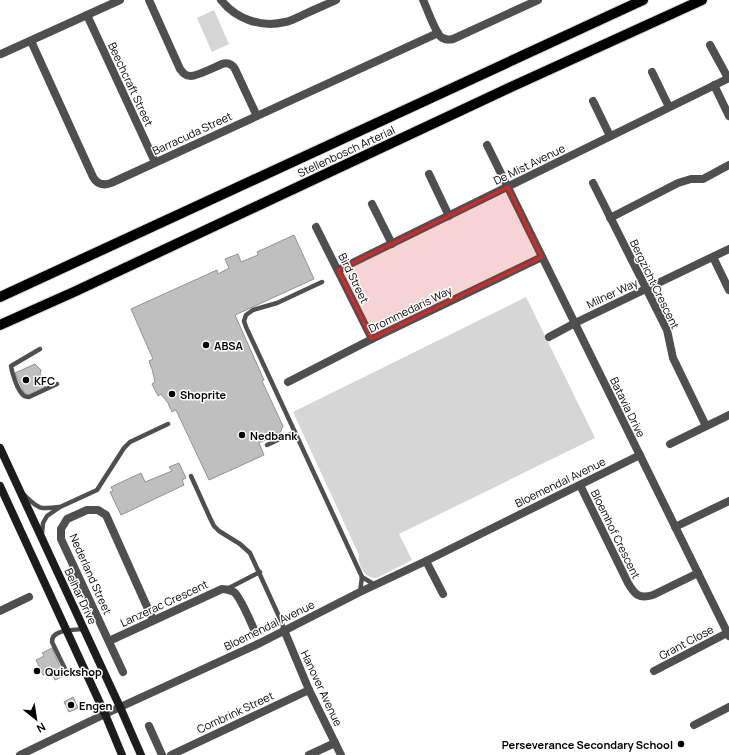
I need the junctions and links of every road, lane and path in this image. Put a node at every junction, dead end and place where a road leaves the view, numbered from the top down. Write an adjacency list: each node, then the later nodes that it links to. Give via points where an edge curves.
1 (120, 0): 9 (street)
2 (149, 0): 19 (street, via 184,74 192,76 222,64 230,64 236,69)
3 (221, 0): 4 (street, via 233,12 246,19 269,24 292,20)
4 (336, 0)
5 (423, 0): 10 (street)
6 (538, 0): 10 (street, via 453,39 442,38)
7 (642, 0): 40 (main road, Stellenbosch Arterial)
8 (702, 0): 41 (main road, Stellenbosch Arterial)
9 (87, 15): 11 (street); 23 (street, Beechcraft Street)
10 (438, 33): 19 (street, Barracuda Street)
11 (31, 41): 13 (street); 23 (street, Barracuda Street, via 94,180 100,184 108,184)
12 (710, 45): 15 (street)
13 (1, 54)
14 (652, 72): 18 (street)
15 (728, 78): 16 (street, De Mist Avenue)
16 (714, 85): 18 (street, De Mist Avenue); 20 (street)
17 (593, 101): 21 (street)
18 (669, 107): 21 (street, De Mist Avenue)
19 (256, 116): 23 (street, Barracuda Street)
20 (729, 116)
21 (610, 136): 27 (street, De Mist Avenue)
22 (487, 145): 27 (street, Batavia Drive)
23 (155, 162)
24 (729, 165): 30 (street, via 703,178 684,181)
25 (429, 174): 29 (street)
26 (593, 183): 30 (street, Bergzicht Crescent)
27 (508, 187): 29 (street, De Mist Avenue); 34 (street, Batavia Drive)
28 (372, 204): 32 (street)
29 (449, 216): 32 (street, De Mist Avenue)
30 (610, 218): 38 (street, Bergzicht Crescent)
31 (316, 227): 36 (street, Bird Street)
32 (392, 244): 36 (street, De Mist Avenue)
33 (729, 249): 35 (street, Milner Way)
34 (542, 257): 42 (street, Batavia Drive); 46 (street, Drommedaris Way)
35 (712, 257): 38 (street, Milner Way); 39 (street)
36 (338, 270): 46 (street, Bird Street)
37 (322, 282): 53 (lane, via 277,303 253,310 246,315 244,321)
38 (646, 290): 42 (street, Milner Way); 52 (street, Bergzicht Crescent, via 666,330 673,358)
39 (729, 290)
40 (0, 297)
41 (25, 314): 43 (main road, Stellenbosch Arterial); 44 (main road)
42 (575, 324): 45 (street, Milner Way); 57 (street, Batavia Drive)
43 (0, 325)
44 (0, 331)
45 (549, 337)
46 (372, 339): 48 (street, Drommedaris Way)
47 (40, 349): 49 (lane, via 11,366 12,375 26,397)
48 (288, 382)
49 (57, 384)
50 (729, 415): 52 (street)
51 (168, 424): 63 (lane, via 130,442 97,490)
52 (706, 426): 54 (street)
53 (295, 432): 55 (lane); 69 (lane)
54 (670, 444)
55 (267, 445)
56 (0, 448): 61 (main road, Belhar Drive)
57 (640, 455): 59 (street, Bloemendal Avenue); 64 (street, Batavia Drive)
58 (192, 476): 67 (lane, via 214,526 246,549)
59 (580, 485): 66 (street, Bloemendal Avenue); 68 (street, Bloemhof Crescent, via 633,592 639,596 653,595)
60 (0, 486): 80 (main road)
61 (20, 491): 63 (lane, via 40,508); 65 (main road, Belhar Drive)
62 (729, 501): 64 (street)
63 (60, 507): 65 (lane, via 43,523)
64 (675, 527): 68 (street, Batavia Drive)
65 (45, 545): 77 (main road, Belhar Drive)
66 (426, 561): 70 (street, Bloemendal Avenue); 73 (street)
67 (260, 572): 71 (lane); 79 (lane)
68 (698, 573): 81 (street, Batavia Drive)
69 (362, 577): 70 (lane); 72 (lane)
70 (375, 585): 72 (street, Bloemendal Avenue)
71 (227, 589): 76 (street, Lanzerac Crescent, via 220,589); 78 (street, via 237,596)
72 (360, 592): 79 (street, Bloemendal Avenue)
73 (443, 594)
74 (29, 597): 75 (street)
75 (0, 611)
76 (153, 620): 82 (street, Lanzerac Crescent); 82 (street, Nederland Street, via 106,515 98,510 87,510 67,519 61,528 61,539)
77 (84, 629): 80 (lane); 87 (main road, Belhar Drive)
78 (254, 629)
79 (284, 630): 86 (street, Hanover Avenue); 87 (street, Bloemendal Avenue)
80 (67, 631): 84 (main road); 84 (lane, via 54,635 52,642 66,671)
81 (728, 635): 83 (street, Grant Close)
82 (109, 642): 85 (street, Nederland Street)
83 (654, 671)
84 (85, 672): 89 (main road)
85 (123, 672)
86 (309, 690): 92 (street, Hanover Avenue); 97 (street, Combrink Street)
87 (120, 707): 89 (street, Bloemendal Avenue); 95 (main road, Belhar Drive)
88 (729, 707): 90 (street)
89 (104, 714): 93 (street, Bloemendal Avenue); 94 (main road)
90 (694, 725)
91 (148, 726): 96 (street)
92 (335, 743): 98 (street); 99 (street, Hanover Avenue)
93 (20, 755)
94 (122, 755)
95 (141, 755)
96 (162, 755)
97 (171, 755)
98 (309, 755)
99 (341, 755)

